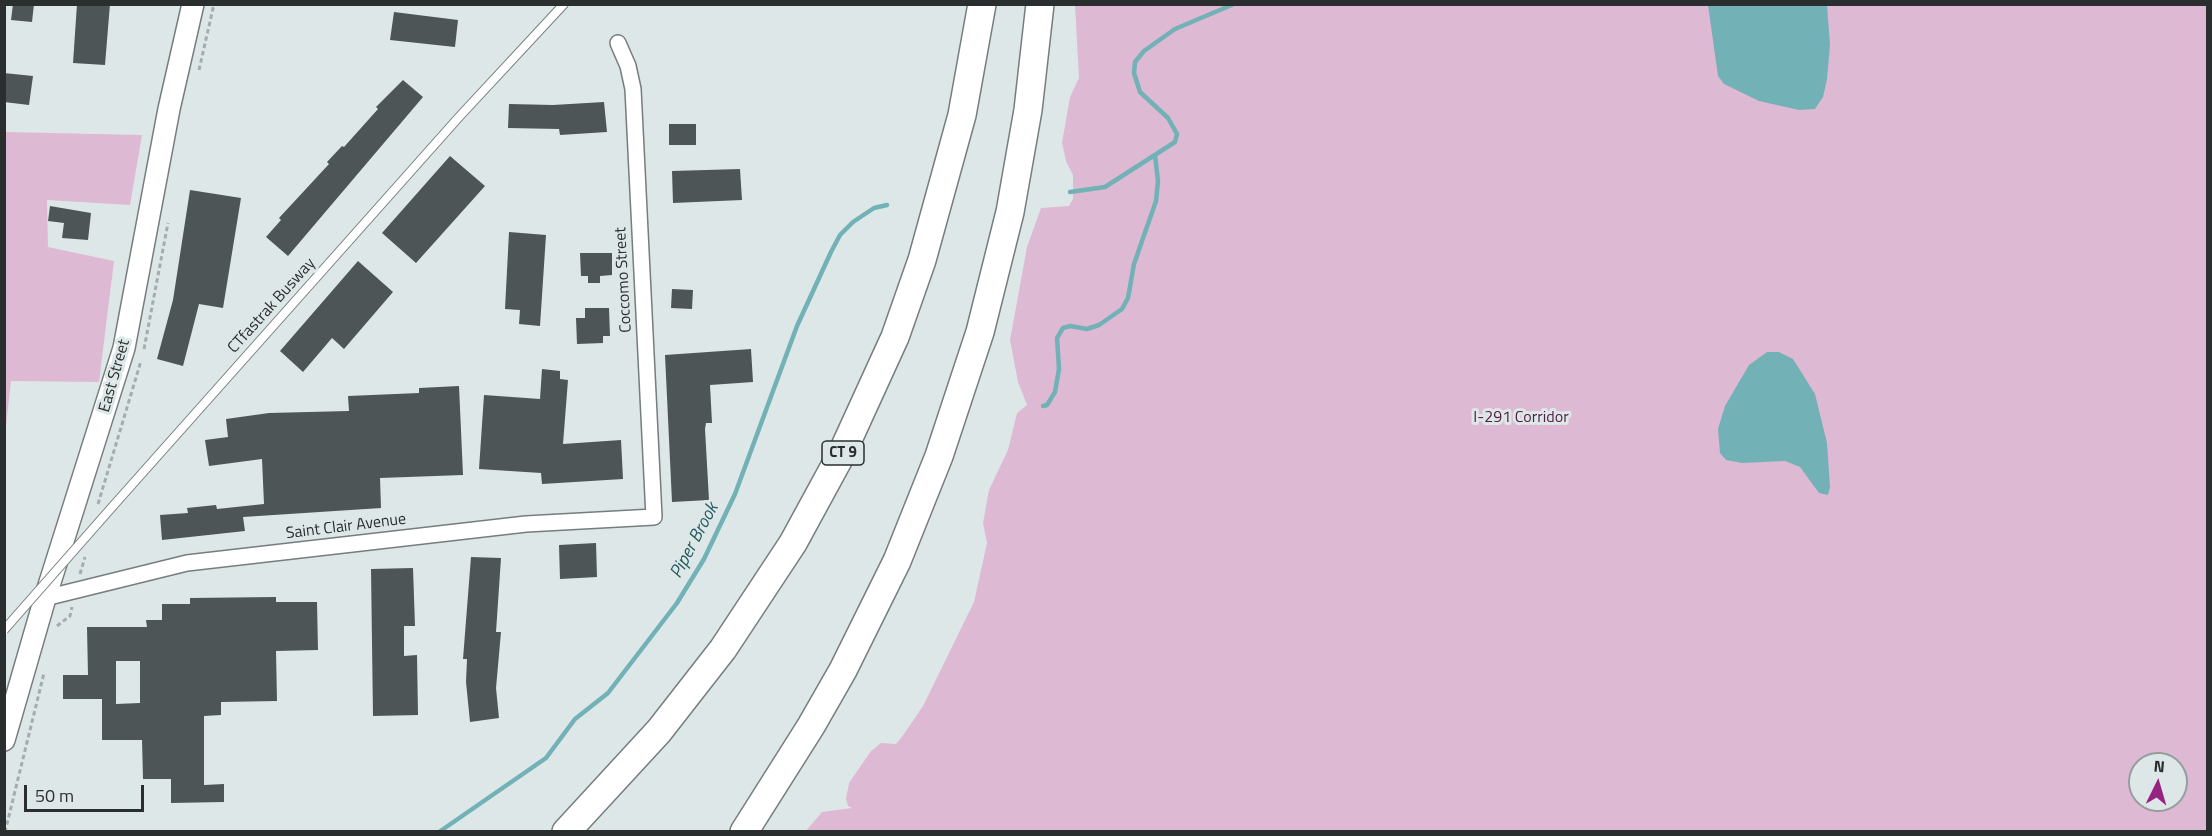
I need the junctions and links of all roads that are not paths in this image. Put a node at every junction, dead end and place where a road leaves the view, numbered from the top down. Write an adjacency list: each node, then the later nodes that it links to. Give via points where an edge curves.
1 (193, 4): 7 (main road, East Street, via 124,348)
2 (564, 4): 8 (lane, CTfastrak Busway, bridge)
3 (982, 4): 10 (highway, CT 9, via 962,115 926,249 895,337 842,453 793,543 723,649 659,731)
4 (1040, 4): 11 (highway, via 1028,110 1008,222 980,332 942,447 897,561 843,670)
5 (618, 43): 6 (street, Coccomo Street, via 633,89)
6 (654, 517): 7 (street, Saint Clair Avenue, via 526,524 187,563)
7 (45, 598): 9 (main road, East Street)
8 (4, 630)
9 (4, 740)
10 (566, 831)
11 (744, 831)

